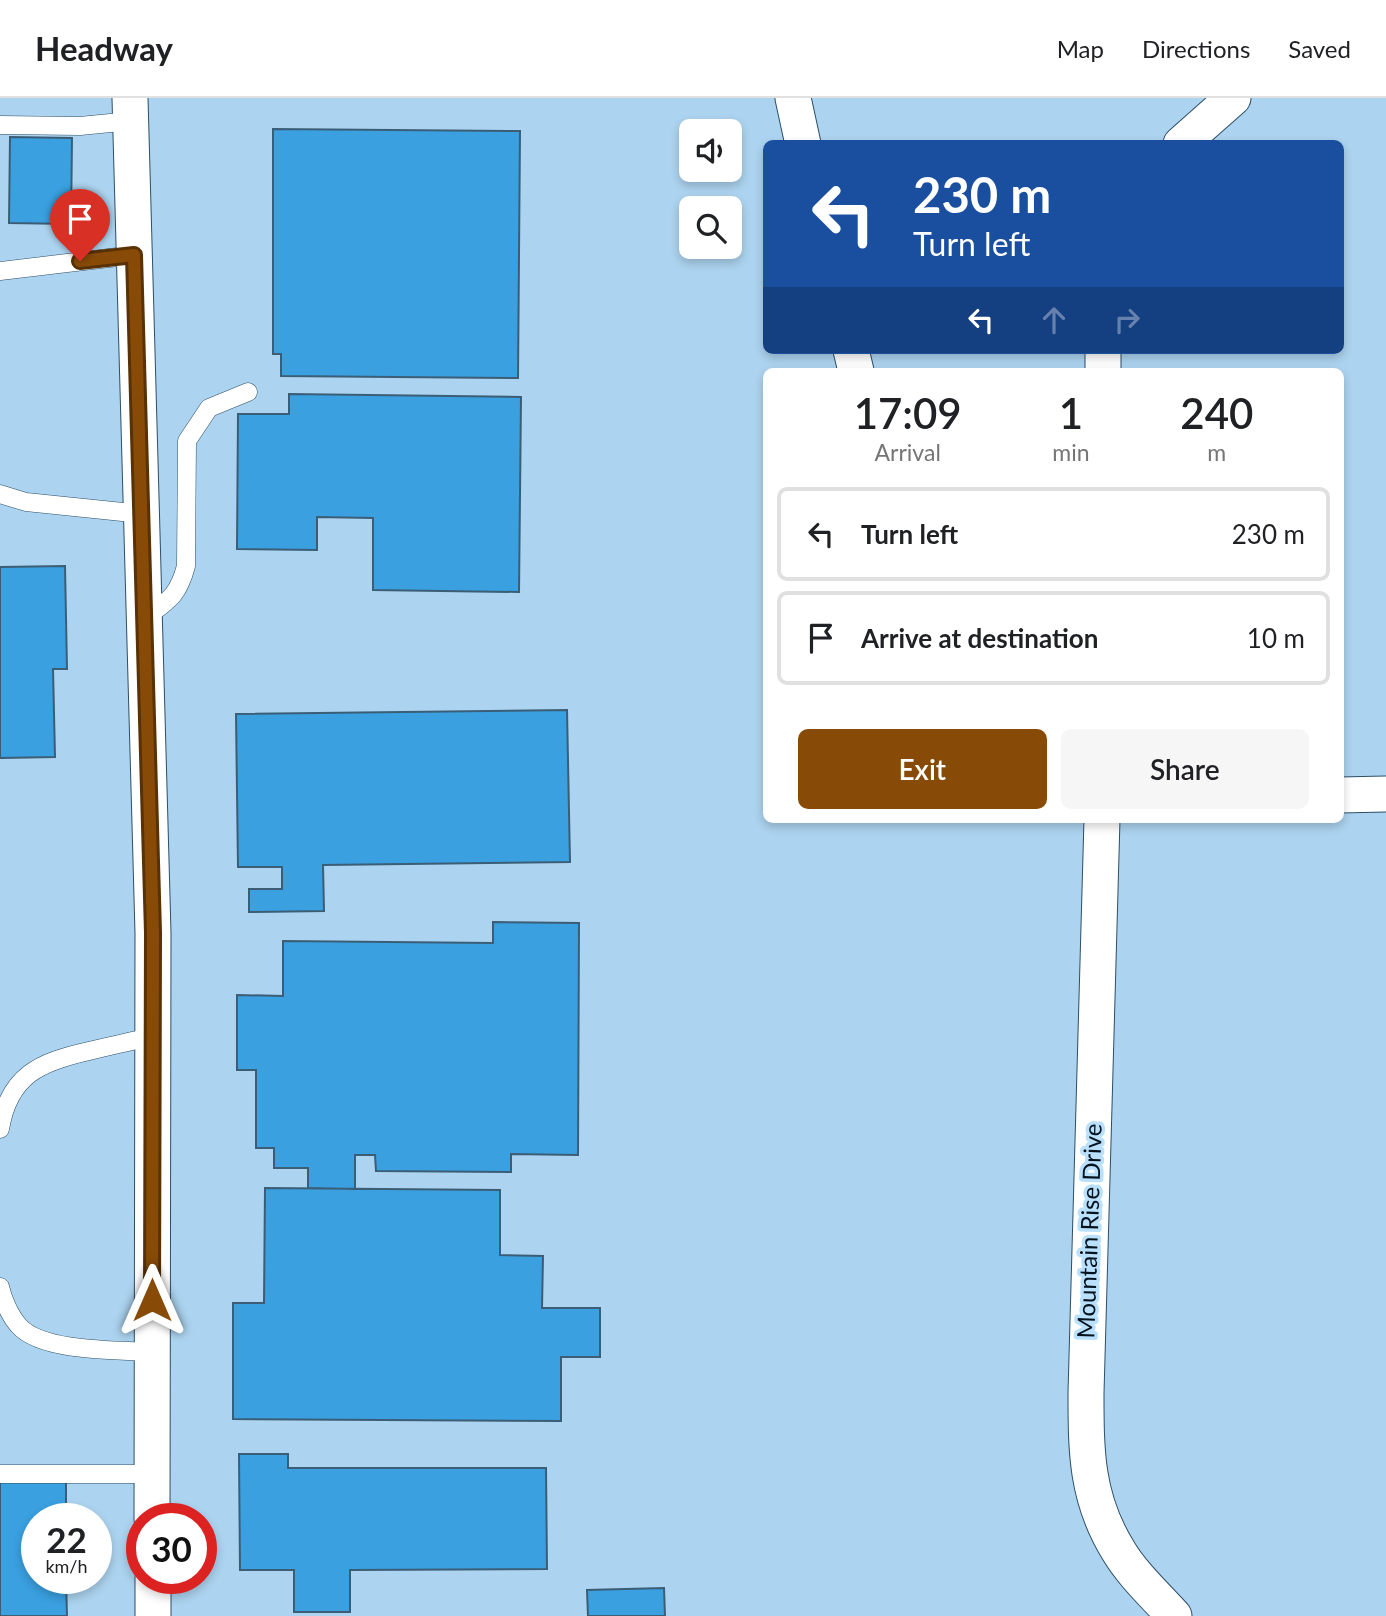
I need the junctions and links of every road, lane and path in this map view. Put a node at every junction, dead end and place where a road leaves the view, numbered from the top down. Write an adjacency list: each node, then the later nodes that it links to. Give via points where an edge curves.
1 (793, 98): 5 (street)
2 (1233, 98): 6 (street)
3 (130, 109): 4 (lane, via 80,127); 7 (street)
4 (0, 125)
5 (802, 140)
6 (1186, 140)
7 (134, 255): 8 (lane); 11 (street)
8 (0, 271)
9 (248, 392): 12 (lane, via 209,408 187,441 187,566 173,598)
10 (0, 494): 11 (lane, via 26,502)
11 (142, 514): 12 (street)
12 (145, 618): 16 (street)
13 (1386, 794): 14 (street)
14 (1344, 795)
15 (1102, 823): 25 (street, Mountain Rise Drive, via 1087,1460 1100,1514 1119,1552)
16 (152, 1037): 17 (lane, via 56,1059 33,1070 17,1084 3,1111); 19 (street)
17 (0, 1129)
18 (0, 1287): 19 (lane, via 19,1327 44,1342)
19 (152, 1352): 21 (street)
20 (0, 1474): 21 (lane)
21 (152, 1475): 22 (street)
22 (152, 1503)
23 (153, 1594): 24 (street)
24 (153, 1616)
25 (1174, 1616)

